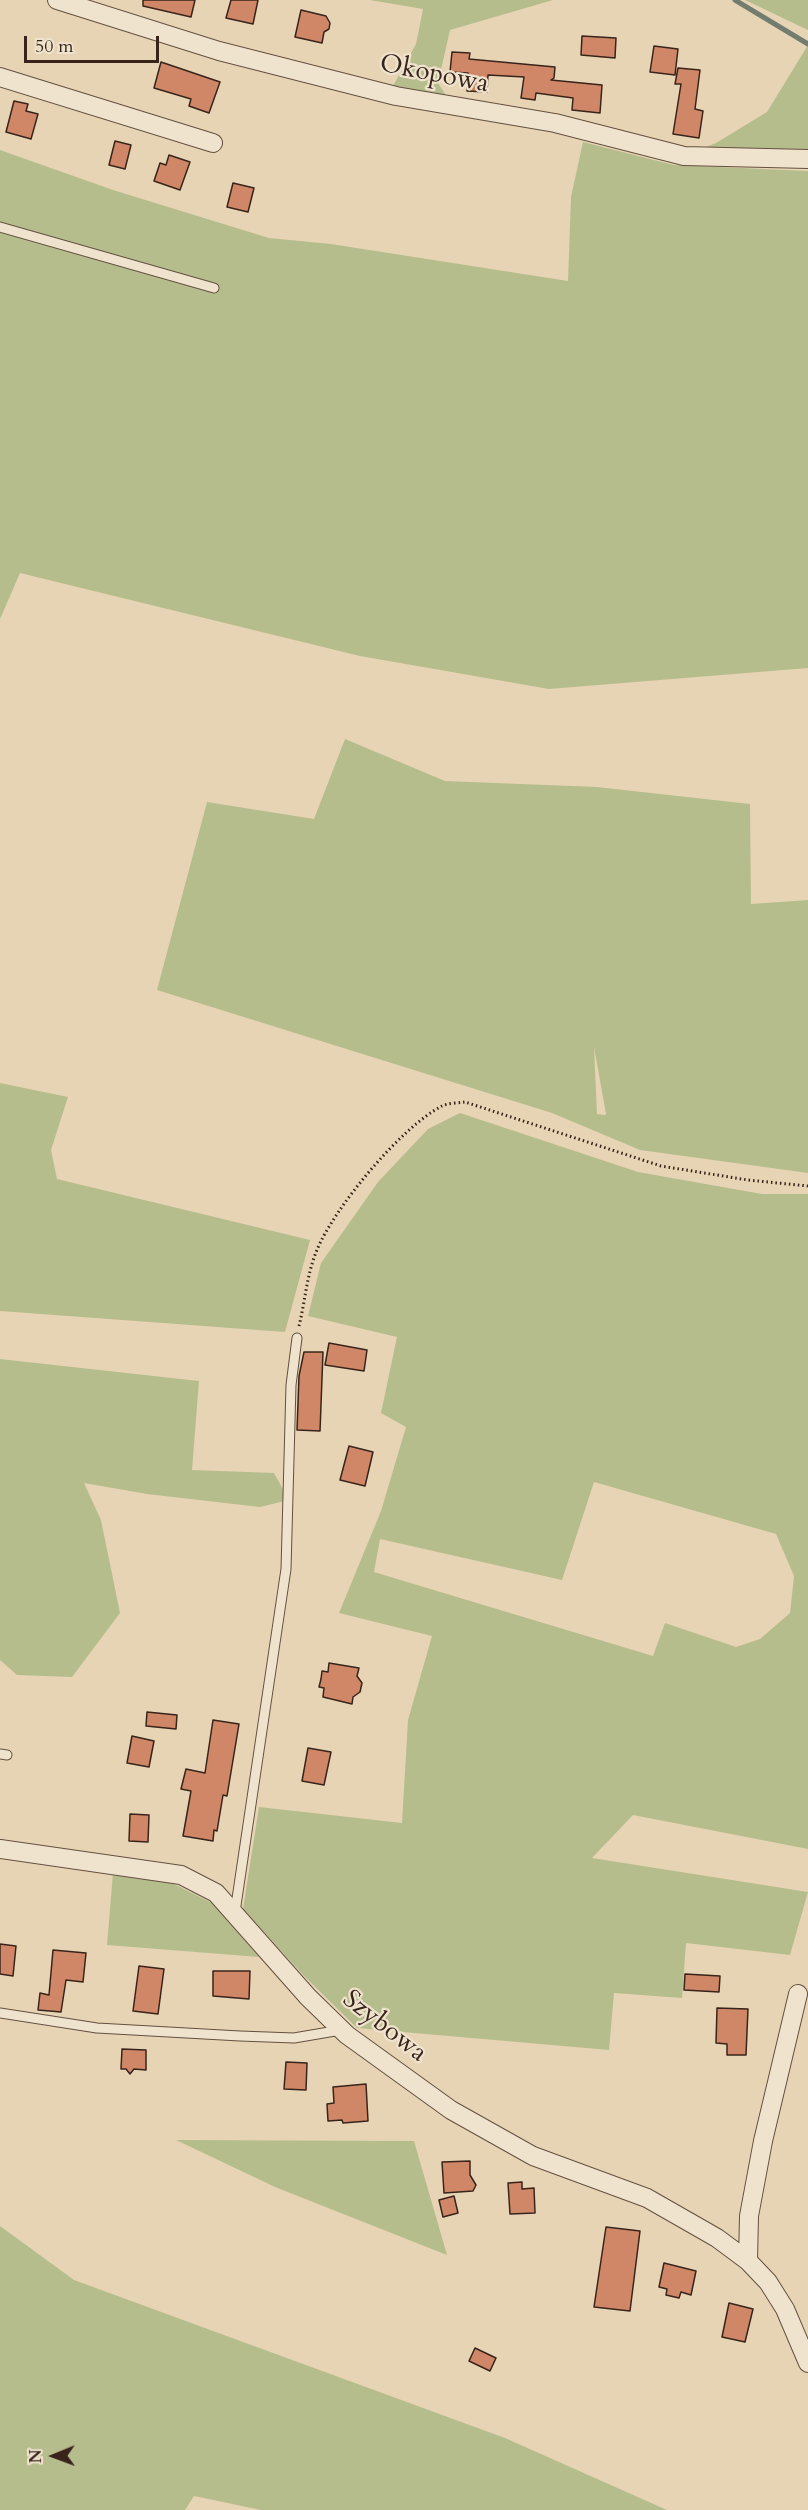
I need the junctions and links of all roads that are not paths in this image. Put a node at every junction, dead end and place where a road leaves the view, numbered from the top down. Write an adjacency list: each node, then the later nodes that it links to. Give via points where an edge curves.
1 (57, 0): 4 (street, Okopowa, via 219,51 396,96 555,123 684,156)
2 (0, 76): 3 (street)
3 (213, 143)
4 (808, 159)
5 (0, 227): 6 (lane)
6 (214, 288)
7 (297, 1338): 9 (lane, via 291,1385 286,1569)
8 (0, 1849): 9 (street, Szybowa, via 181,1875 216,1893)
9 (235, 1912): 12 (street, Szybowa, via 308,1997)
10 (798, 1994): 13 (street, via 748,2216)
11 (0, 2013): 12 (lane, via 97,2028 240,2036 294,2038)
12 (342, 2030): 13 (street, Szybowa, via 451,2110 533,2156 647,2198 717,2238)
13 (748, 2261): 14 (street, Szybowa, via 768,2282 785,2309)
14 (808, 2363)

